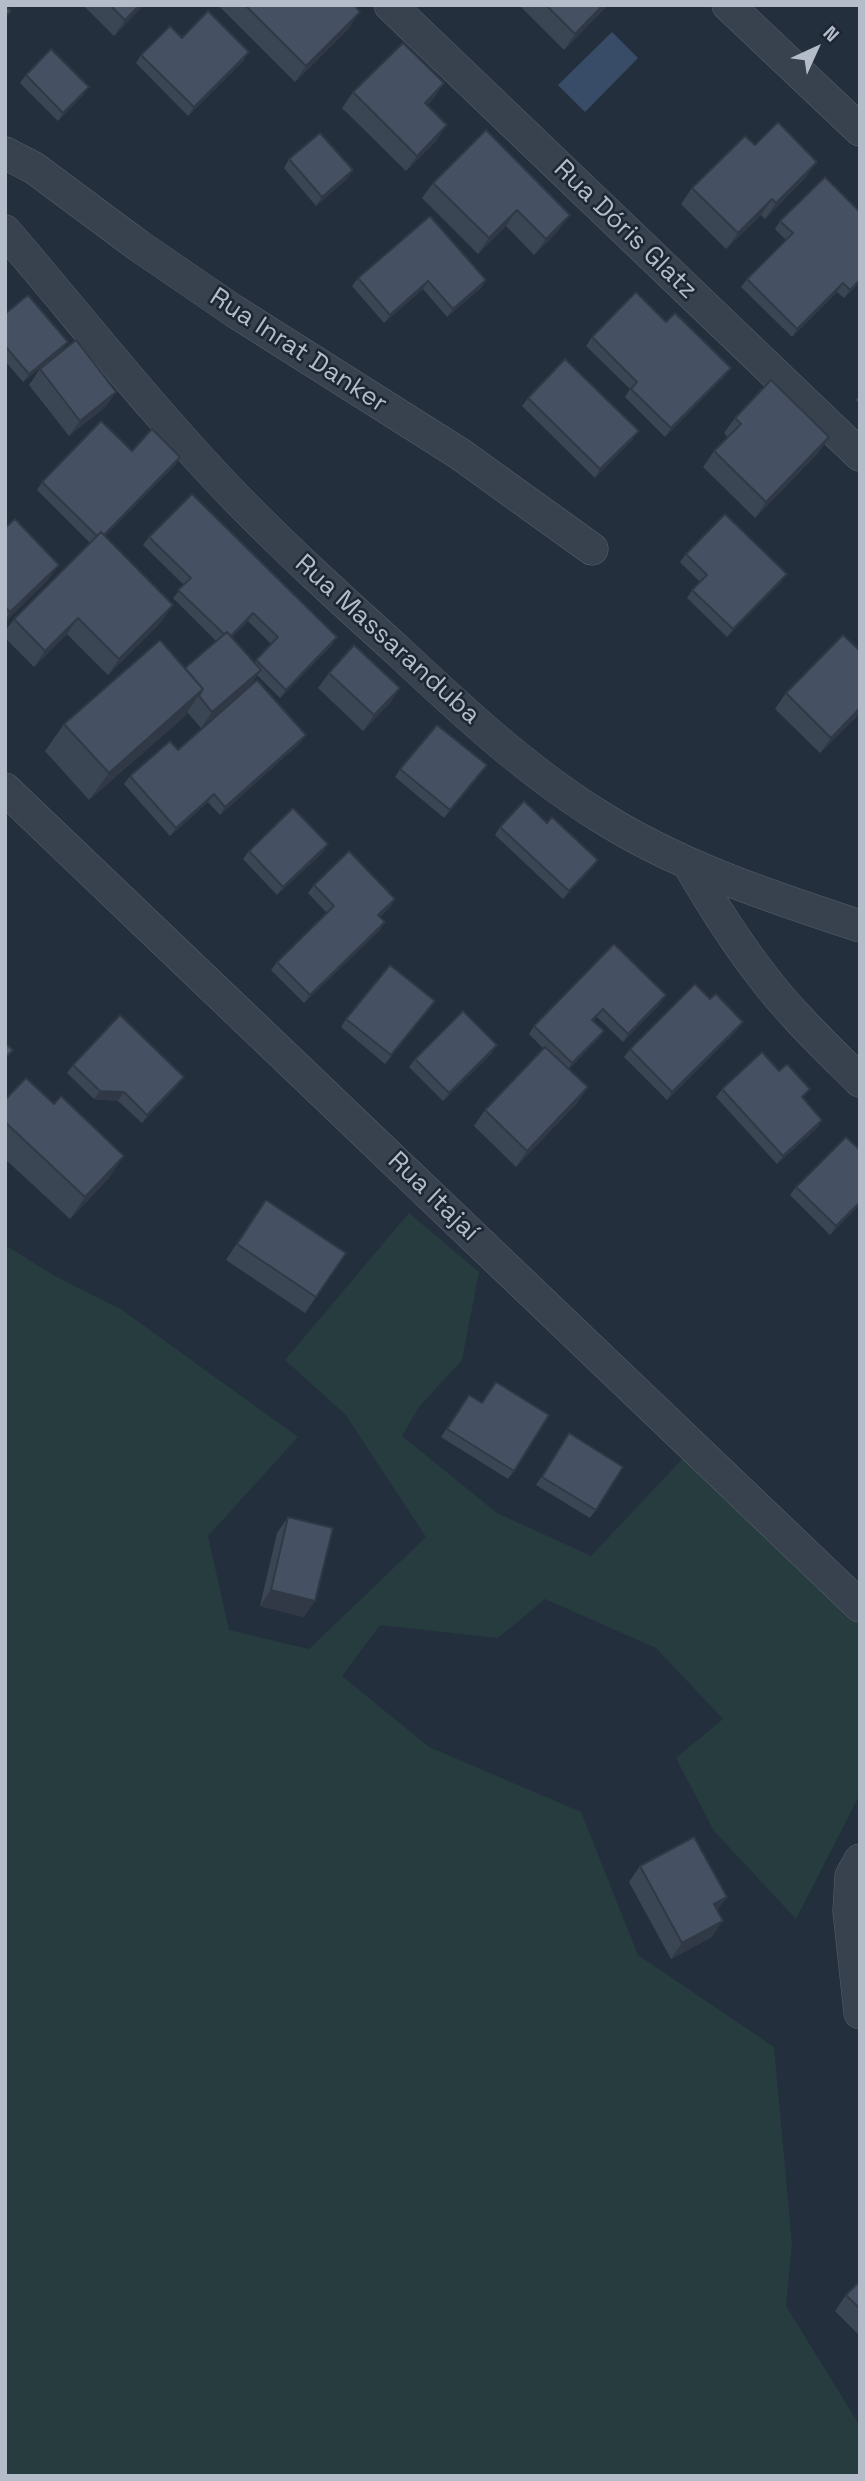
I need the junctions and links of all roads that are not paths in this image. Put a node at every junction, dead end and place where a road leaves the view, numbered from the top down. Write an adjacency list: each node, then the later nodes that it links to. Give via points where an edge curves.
1 (390, 5): 6 (street, Rua Dóris Glatz)
2 (728, 5): 3 (street)
3 (860, 130)
4 (5, 153): 7 (street, Rua Inrat Danker, via 34,168 234,311 460,454)
5 (10, 245): 9 (street, Rua Massaranduba, via 241,503 432,683 546,779 597,815)
6 (860, 455)
7 (592, 549)
8 (5, 789): 12 (street, Rua Itajaí)
9 (688, 863): 10 (street, Rua Massaranduba); 11 (street, via 761,975)
10 (860, 926)
11 (860, 1081)
12 (860, 1606)
13 (860, 1860): 14 (street, via 851,1876 849,1912)
14 (860, 2013)

